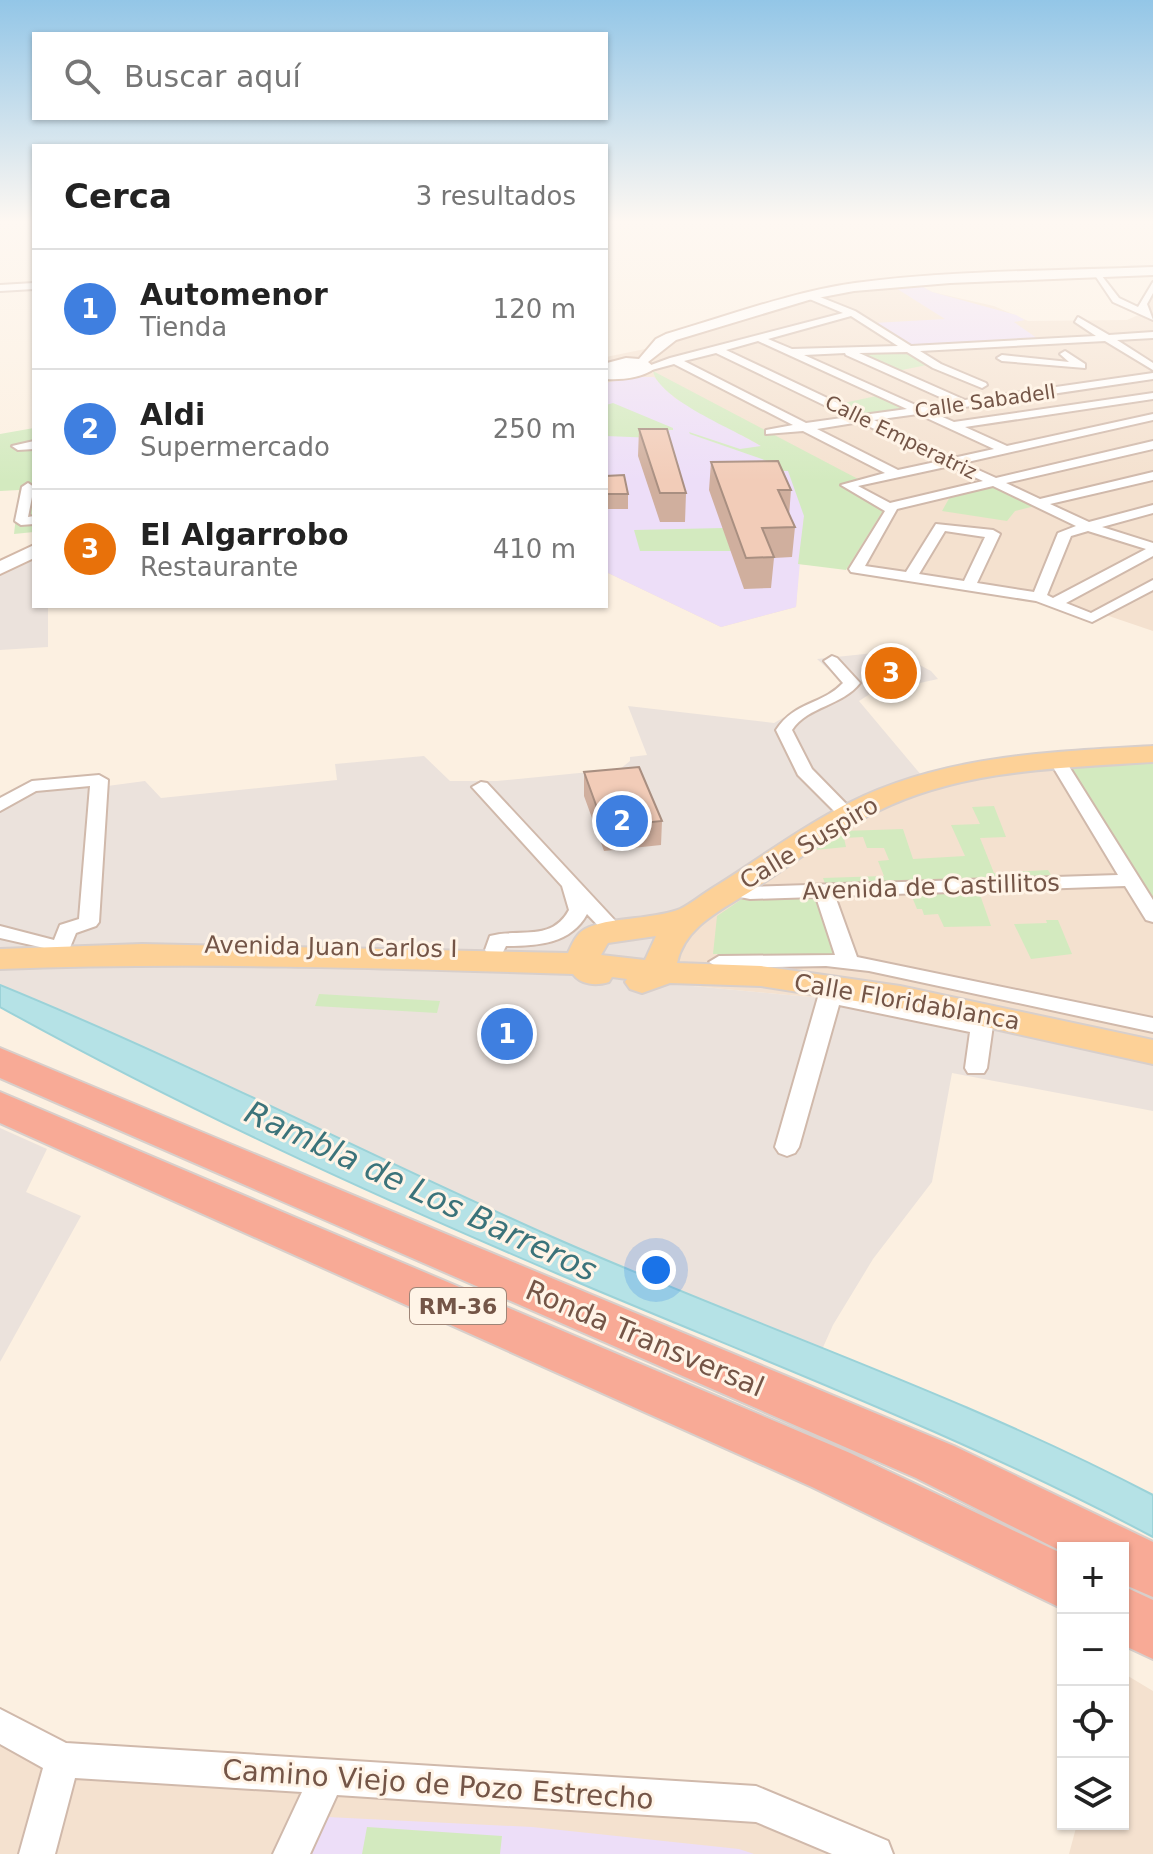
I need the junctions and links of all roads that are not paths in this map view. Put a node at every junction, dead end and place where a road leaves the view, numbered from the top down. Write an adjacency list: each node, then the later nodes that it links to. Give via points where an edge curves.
1 (768, 309): 28 (street, via 671,337)
2 (841, 309): 5 (street)
3 (1139, 309): 4 (street)
4 (1143, 310): 6 (street)
5 (852, 313): 11 (street); 19 (street)
6 (1153, 317)
7 (1075, 324): 10 (street)
8 (1135, 324): 12 (street)
9 (1104, 325): 10 (street)
10 (1088, 326): 15 (street)
11 (799, 327): 14 (street); 20 (street)
12 (1153, 335): 13 (street)
13 (1134, 336): 15 (street); 17 (street)
14 (759, 338): 18 (street); 22 (street)
15 (1107, 338): 16 (street); 21 (street)
16 (968, 347): 19 (street); 26 (street)
17 (1153, 348)
18 (716, 349): 27 (street); 35 (street, Calle Emperatriz)
19 (910, 349): 20 (street); 32 (street, via 937,366 986,381)
20 (843, 350): 22 (street); 32 (street)
21 (1127, 351): 23 (street); 29 (street)
22 (792, 352): 33 (street)
23 (1112, 352)
24 (1081, 353): 25 (street)
25 (1065, 354): 26 (street); 26 (street, via 1081,366)
26 (993, 359)
27 (674, 360): 28 (street); 37 (street)
28 (643, 365): 30 (street)
29 (1151, 372): 32 (street, Calle Sabadell)
30 (610, 375)
31 (1153, 396): 36 (street)
32 (968, 403): 33 (street, Calle Sabadell)
33 (920, 410): 35 (street, Calle Sabadell); 36 (street)
34 (1153, 417): 41 (street)
35 (862, 418): 37 (street, Calle Sabadell); 43 (street, Calle Emperatriz)
36 (954, 425): 41 (street)
37 (804, 427): 38 (street, Calle Sabadell); 44 (street)
38 (770, 432)
39 (1153, 445): 46 (street)
40 (18, 446): 42 (street)
41 (1007, 450): 43 (street)
42 (32, 453)
43 (952, 462): 44 (street); 46 (street, Calle Emperatriz)
44 (897, 474): 49 (street, via 847,485)
45 (1153, 476): 48 (street)
46 (995, 482): 48 (street, Calle Emperatriz); 49 (street)
47 (28, 487): 51 (street, via 21,521)
48 (1039, 503): 52 (street, Calle Emperatriz)
49 (888, 507): 56 (street, via 892,510 856,569)
50 (1153, 509): 52 (street)
51 (32, 520)
52 (1086, 526): 53 (street, Calle Emperatriz); 59 (street, via 1065,533)
53 (1153, 549): 60 (street)
54 (32, 552): 55 (street)
55 (0, 568)
56 (910, 577): 58 (street); 58 (street, via 941,527 993,534)
57 (1153, 584): 60 (street, via 1092,618)
58 (969, 586): 59 (street)
59 (1039, 597): 60 (street)
60 (1054, 603)
61 (832, 661): 66 (street, via 852,683 845,692 789,719 784,730 804,771)
62 (1153, 754): 63 (main road, Calle Suspiro)
63 (1052, 761): 66 (main road, Calle Suspiro, via 1003,765 937,780); 67 (street, via 1059,764)
64 (481, 787): 68 (street)
65 (0, 806): 74 (street, via 32,786 99,780 89,922 67,929)
66 (848, 815): 70 (main road, Calle Suspiro)
67 (1130, 880): 69 (street, Avenida de Castillitos); 71 (street)
68 (571, 887): 72 (street); 76 (street, via 579,910 572,923 546,937 497,940)
69 (824, 891): 70 (street, Avenida de Castillitos); 82 (street)
70 (719, 898): 72 (main road, via 670,922); 81 (main road, via 671,938)
71 (1153, 916)
72 (621, 930): 79 (main road, via 589,942); 81 (main road, via 654,940 663,950)
73 (0, 932): 74 (street)
74 (58, 946): 75 (main road, Avenida Juan Carlos I); 76 (main road, Avenida Juan Carlos I)
75 (0, 947)
76 (495, 950): 79 (main road, Avenida Juan Carlos I)
77 (0, 959): 78 (main road, Avenida Juan Carlos I, via 157,954)
78 (435, 959): 79 (main road, Avenida Juan Carlos I); 81 (main road, via 605,981)
79 (584, 959): 81 (main road, via 591,974)
80 (719, 962): 81 (main road, Calle Floridablanca); 82 (street, Calle Floridablanca); 86 (main road, Calle Floridablanca, via 867,978)
81 (654, 968): 82 (main road, Calle Floridablanca)
82 (838, 982): 83 (main road, Calle Floridablanca); 84 (street, Calle Floridablanca, via 935,977); 92 (street)
83 (983, 1020): 87 (main road, Calle Floridablanca); 89 (street)
84 (1153, 1025)
85 (0, 1036): 93 (highway, via 324,1185)
86 (1153, 1039)
87 (1153, 1052)
88 (0, 1062): 93 (highway, Ronda Transversal / RM-36)
89 (976, 1068)
90 (0, 1106): 94 (highway, Ronda Transversal / RM-36)
91 (0, 1128): 94 (highway)
92 (787, 1147)
93 (550, 1298): 95 (highway, Ronda Transversal / RM-36, via 935,1462)
94 (915, 1508): 98 (highway, Ronda Transversal / RM-36)
95 (1098, 1542)
96 (1129, 1558): 97 (highway)
97 (1153, 1571)
98 (1057, 1579)
99 (1129, 1617): 100 (highway)
100 (1153, 1631)
101 (0, 1726): 102 (street, Camino Viejo de Pozo Estrecho)
102 (63, 1760): 103 (street, Camino Viejo de Pozo Estrecho); 104 (street)
103 (327, 1778): 105 (street); 106 (street, Camino Viejo de Pozo Estrecho, via 756,1804)
104 (37, 1854)
105 (291, 1854)
106 (875, 1854)

